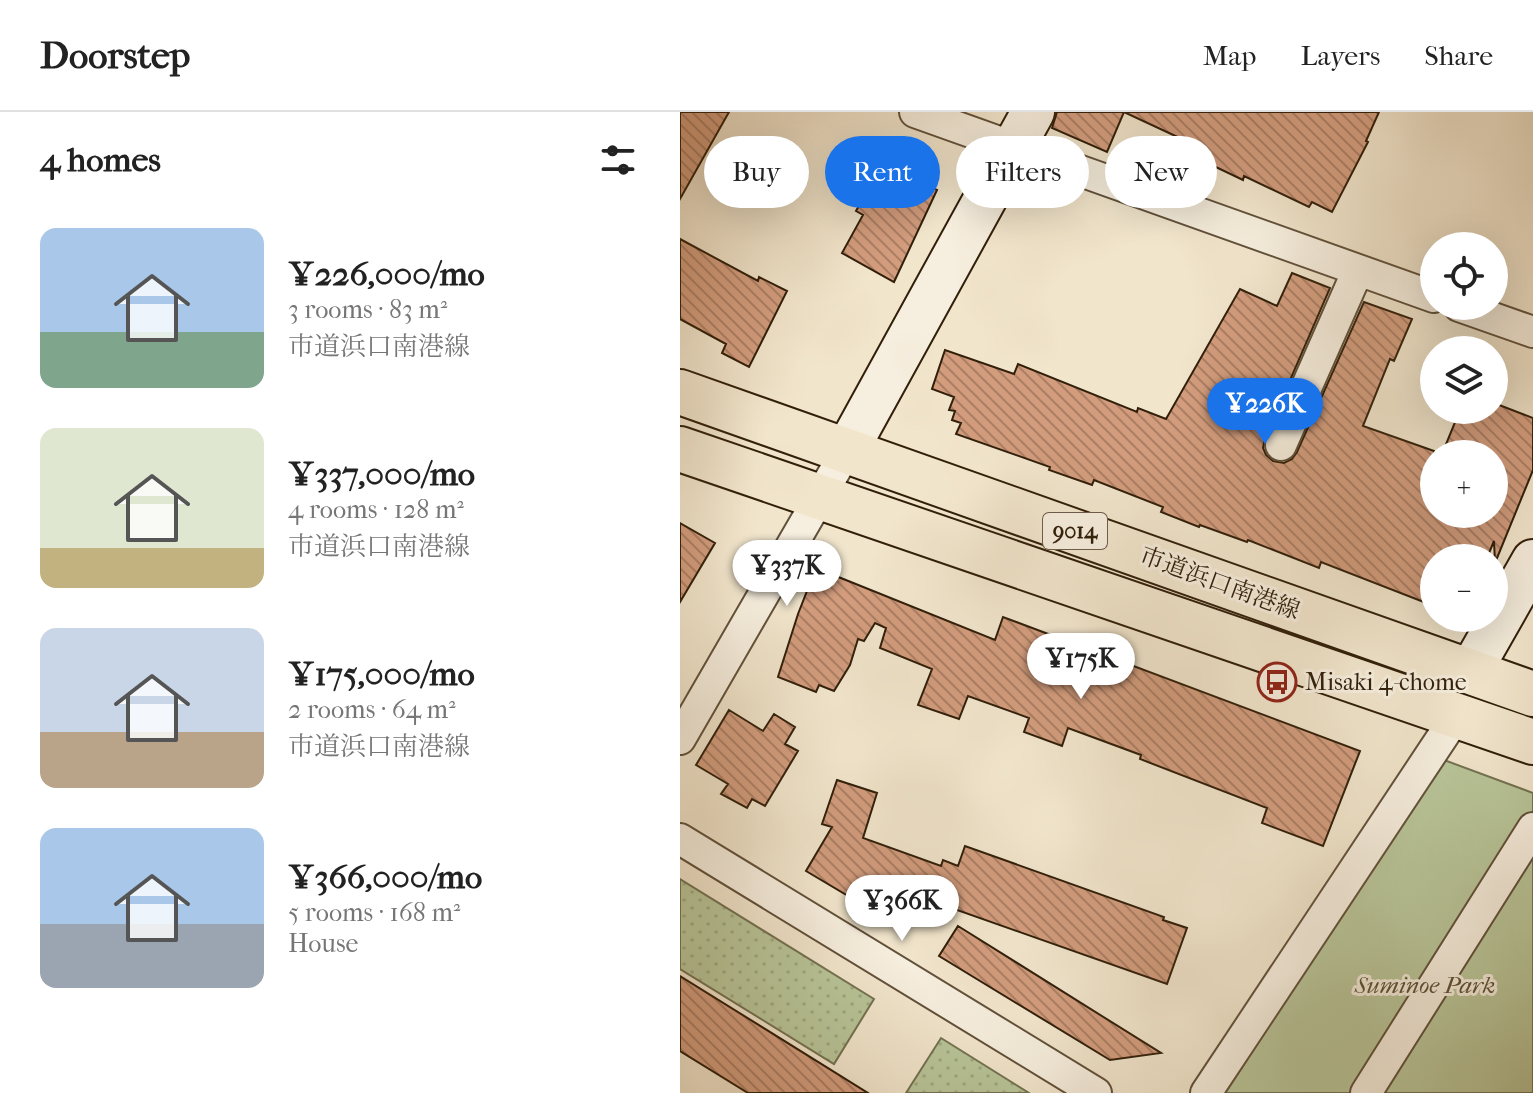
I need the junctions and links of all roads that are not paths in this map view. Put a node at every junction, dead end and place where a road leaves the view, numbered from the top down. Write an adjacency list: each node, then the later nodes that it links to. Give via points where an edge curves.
1 (915, 112): 2 (street)
2 (1023, 130): 3 (street); 10 (street)
3 (1358, 270): 4 (street); 8 (street)
4 (1420, 292)
5 (1499, 320): 6 (street)
6 (1533, 332)
7 (680, 392): 10 (main road, 市道浜口南港線 / 9014)
8 (1281, 445)
9 (680, 449): 11 (main road, 市道浜口南港線 / 9014)
10 (847, 450): 11 (street); 13 (main road, 市道浜口南港線 / 9014)
11 (819, 498): 15 (main road, 市道浜口南港線 / 9014); 16 (street)
12 (1533, 561): 13 (street)
13 (1470, 672): 14 (main road, 市道浜口南港線 / 9014)
14 (1533, 694)
15 (1457, 715): 17 (main road, 市道浜口南港線 / 9014); 21 (street)
16 (680, 739)
17 (1533, 742)
18 (1533, 828): 22 (street)
19 (680, 839): 20 (street)
20 (1096, 1093)
21 (1206, 1093)
22 (1366, 1093)

